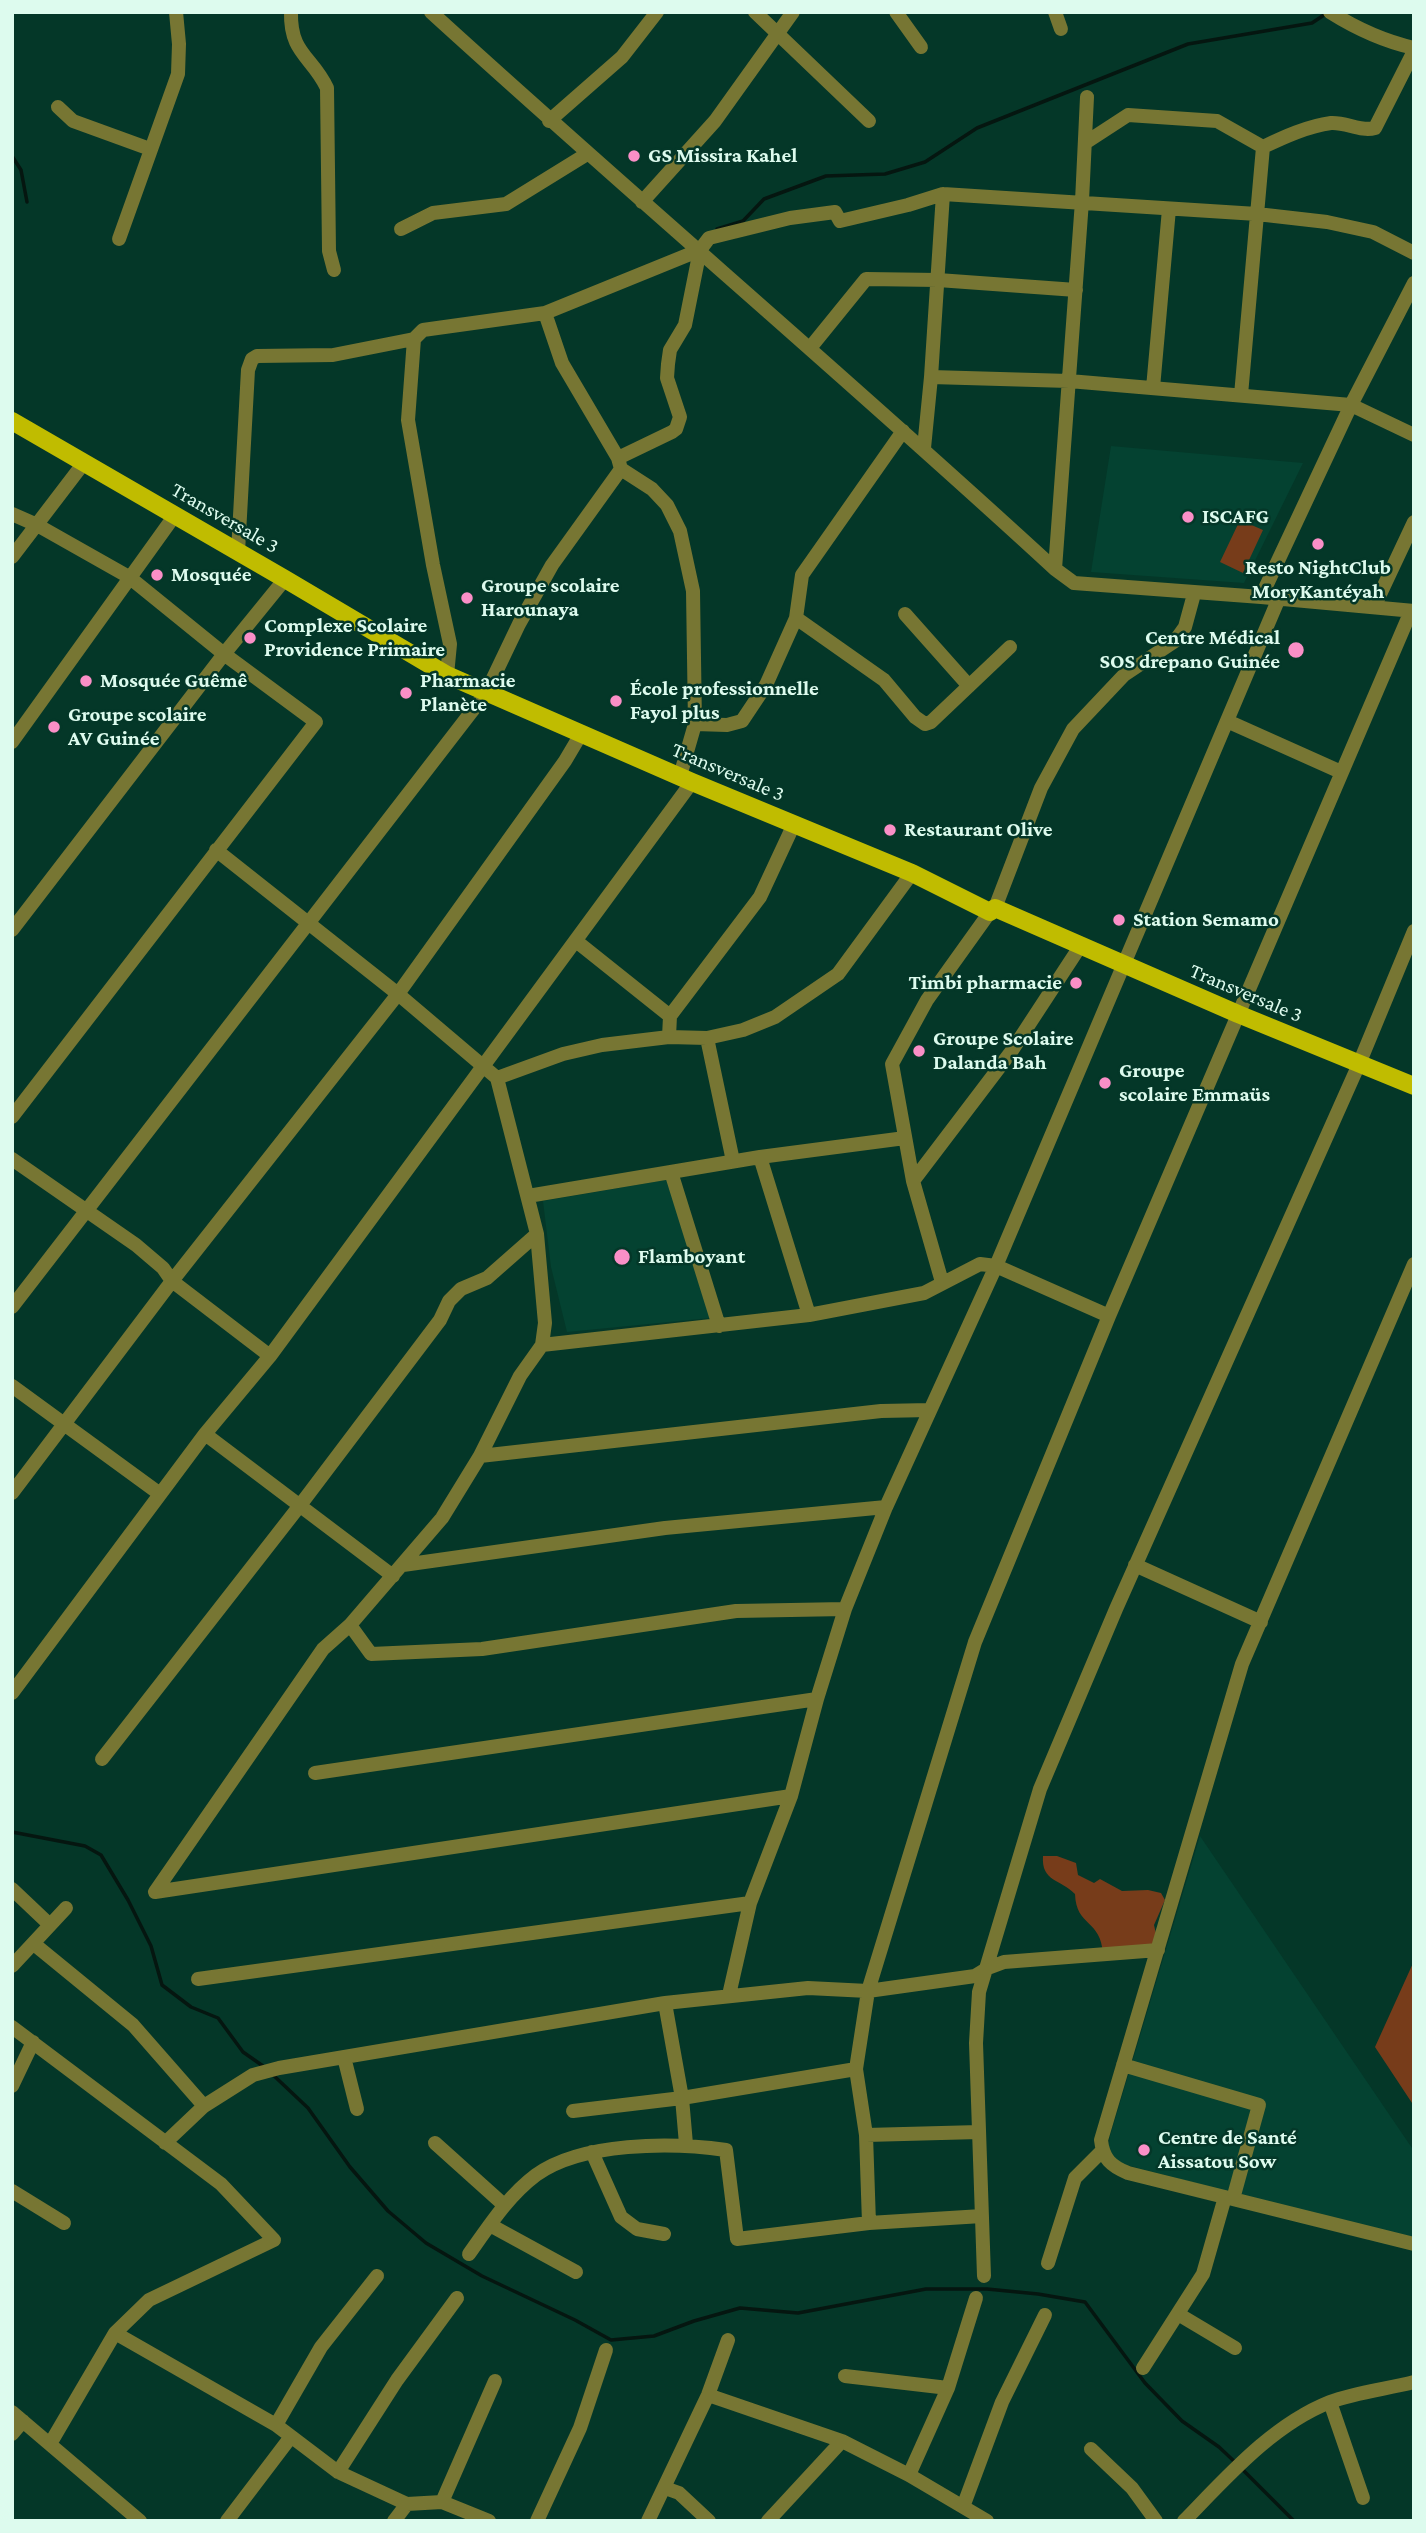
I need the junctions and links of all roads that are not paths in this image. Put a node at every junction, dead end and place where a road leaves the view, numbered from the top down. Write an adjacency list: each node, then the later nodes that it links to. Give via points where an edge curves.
1 (176, 12): 20 (street, via 178,74)
2 (291, 12): 31 (street, via 292,37 327,88 329,251)
3 (430, 12): 16 (street)
4 (657, 12): 16 (street, via 622,57)
5 (755, 12): 11 (street)
6 (793, 12): 11 (street)
7 (896, 12): 12 (street)
8 (1055, 12): 10 (street)
9 (1330, 12): 13 (street, via 1351,26)
10 (1061, 29)
11 (780, 33): 17 (street); 24 (street, via 715,121)
12 (920, 47)
13 (1414, 49): 19 (street, via 1375,128 1333,123)
14 (1087, 97): 18 (street)
15 (58, 107): 20 (street, via 73,121)
16 (549, 121): 21 (street)
17 (870, 121)
18 (1085, 143): 19 (street, via 1128,115 1217,121); 23 (street)
19 (1263, 147): 26 (street)
20 (150, 149): 28 (street)
21 (587, 154): 24 (street); 27 (street, via 506,204 433,213)
22 (943, 194): 23 (street); 29 (street, via 839,221 835,212 790,218 709,238); 32 (street)
23 (1082, 201): 25 (street); 34 (street)
24 (642, 202): 29 (street)
25 (1169, 209): 26 (street); 40 (street)
26 (1258, 214): 30 (street, via 1350,225); 41 (street)
27 (401, 229)
28 (119, 239)
29 (700, 250): 35 (street); 37 (street); 47 (street, via 685,325 667,363 679,423 672,432)
30 (1414, 253)
31 (334, 270)
32 (938, 280): 34 (street); 37 (street, via 866,279); 38 (street)
33 (1414, 283): 42 (street)
34 (1076, 290): 39 (street)
35 (545, 313): 36 (street, via 423,330); 47 (street, via 562,363)
36 (414, 338): 53 (street, via 333,355 251,359); 67 (street, via 408,420 450,644)
37 (810, 348): 44 (street)
38 (931, 377): 39 (street); 46 (street)
39 (1069, 382): 40 (street); 55 (street)
40 (1153, 388): 41 (street)
41 (1241, 395): 42 (street)
42 (1351, 405): 45 (street); 59 (street)
43 (12, 422): 48 (main road, Transversale 3)
44 (903, 431): 46 (street); 64 (street, via 802,575)
45 (1414, 435)
46 (924, 448): 55 (street)
47 (620, 463): 69 (street, via 552,565); 71 (street, via 667,505 680,531 693,591)
48 (83, 464): 50 (main road, Transversale 3); 52 (street)
49 (12, 514): 52 (street)
50 (175, 515): 53 (main road, Transversale 3); 56 (street)
51 (1414, 522): 61 (street)
52 (37, 525): 54 (street); 56 (street)
53 (238, 552): 57 (main road, Transversale 3)
54 (12, 557)
55 (1055, 569): 58 (street, via 1082,585)
56 (129, 577): 66 (street); 73 (street)
57 (285, 579): 66 (street); 67 (main road, Transversale 3)
58 (1194, 594): 59 (street); 79 (street, via 1185,627 1175,640 1124,675 1073,729 1041,788)
59 (1261, 597): 60 (street)
60 (1279, 598): 61 (street); 70 (street)
61 (1374, 607): 62 (street)
62 (1412, 611): 74 (street)
63 (905, 614): 68 (street)
64 (796, 618): 68 (street, via 884,680 920,722 931,722); 71 (street, via 766,685 741,721)
65 (1010, 647): 68 (street)
66 (223, 654): 77 (street, via 316,722); 81 (street)
67 (447, 675): 69 (main road, Transversale 3)
68 (969, 686)
69 (486, 694): 72 (main road, Transversale 3); 80 (street)
70 (1227, 721): 74 (street); 85 (street)
71 (695, 724): 75 (street)
72 (581, 734): 75 (main road, Transversale 3); 86 (street)
73 (12, 742)
74 (1341, 772): 87 (street)
75 (686, 779): 76 (main road, Transversale 3); 83 (street)
76 (794, 824): 78 (main road, Transversale 3); 88 (street, via 760,897)
77 (216, 850): 80 (street); 95 (street)
78 (912, 873): 79 (main road, Transversale 3); 90 (street, via 838,974 775,1017)
79 (992, 910): 84 (main road, Transversale 3); 96 (street, via 927,1000 892,1064)
80 (307, 924): 86 (street); 103 (street)
81 (12, 930)
82 (1414, 931): 91 (street)
83 (576, 941): 88 (street); 92 (street)
84 (1081, 945): 85 (main road, Transversale 3); 101 (street, via 1011,1052)
85 (1125, 966): 87 (main road, Transversale 3); 106 (street)
86 (398, 994): 92 (street); 107 (street)
87 (1238, 1014): 91 (main road, Transversale 3); 111 (street)
88 (670, 1016): 89 (street)
89 (669, 1037): 90 (street); 93 (street, via 563,1054)
90 (707, 1038): 99 (street)
91 (1359, 1065): 94 (main road, Transversale 3); 124 (street)
92 (485, 1066): 93 (street); 114 (street)
93 (497, 1078): 102 (street)
94 (1414, 1086)
95 (12, 1117)
96 (905, 1138): 97 (street); 101 (street)
97 (760, 1157): 99 (street); 110 (street)
98 (12, 1160): 103 (street)
99 (733, 1161): 100 (street)
100 (671, 1172): 102 (street); 112 (street)
101 (913, 1181): 108 (street)
102 (528, 1196): 104 (street)
103 (87, 1211): 107 (street, via 136,1245); 109 (street)
104 (537, 1234): 113 (street, via 545,1323); 122 (street, via 487,1278 461,1289 449,1301 440,1320)
105 (1414, 1264): 127 (street)
106 (996, 1266): 108 (street, via 979,1264); 111 (street); 116 (street)
107 (172, 1281): 114 (street); 117 (street)
108 (942, 1282): 110 (street, via 924,1293)
109 (12, 1307)
110 (809, 1315): 112 (street)
111 (1109, 1316): 143 (street, via 975,1642)
112 (719, 1326): 113 (street)
113 (541, 1345): 119 (street)
114 (271, 1356): 118 (street)
115 (12, 1387): 117 (street)
116 (930, 1410): 119 (street, via 881,1411); 123 (street)
117 (65, 1424): 120 (street); 121 (street)
118 (205, 1434): 121 (street); 122 (street)
119 (480, 1456): 125 (street, via 442,1518)
120 (12, 1493)
121 (160, 1494): 129 (street)
122 (301, 1504): 125 (street); 131 (street)
123 (886, 1507): 125 (street, via 664,1528); 126 (street)
124 (1135, 1565): 127 (street); 141 (street, via 1040,1789)
125 (398, 1570): 128 (street)
126 (845, 1609): 128 (street, via 736,1611 482,1649 371,1654); 130 (street)
127 (1261, 1622): 139 (street, via 1242,1664)
128 (350, 1625): 133 (street, via 323,1649 155,1892)
129 (12, 1693)
130 (817, 1699): 132 (street); 133 (street)
131 (102, 1759)
132 (315, 1773)
133 (792, 1796): 135 (street)
134 (12, 1889): 137 (street)
135 (750, 1903): 142 (street); 144 (street)
136 (66, 1908): 137 (street)
137 (50, 1925): 138 (street)
138 (34, 1944): 140 (street); 153 (street, via 133,2025)
139 (1158, 1950): 141 (street, via 1004,1962); 149 (street)
140 (12, 1966)
141 (988, 1968): 143 (street, via 975,1976); 156 (street, via 979,1992 976,2043)
142 (198, 1979)
143 (868, 1991): 144 (street, via 807,1988); 150 (street)
144 (729, 1995): 145 (street)
145 (665, 2003): 148 (street); 152 (street)
146 (12, 2027): 147 (street)
147 (33, 2042): 151 (street); 158 (street)
148 (344, 2057): 153 (street, via 265,2071); 154 (street)
149 (1123, 2065): 161 (street, via 1101,2140); 164 (street, via 1259,2105)
150 (856, 2069): 152 (street); 157 (street)
151 (12, 2086)
152 (682, 2098): 155 (street); 160 (street)
153 (204, 2106): 158 (street)
154 (357, 2109)
155 (573, 2111)
156 (979, 2132): 157 (street); 166 (street)
157 (866, 2135): 168 (street)
158 (166, 2143): 181 (street, via 221,2184 274,2240 149,2300)
159 (435, 2143): 165 (street)
160 (686, 2144): 162 (street); 168 (street, via 726,2150 737,2239)
161 (1102, 2151): 164 (street, via 1113,2167 1128,2173); 173 (street, via 1075,2178)
162 (592, 2152): 165 (street, via 558,2162); 170 (street, via 621,2217 637,2229)
163 (12, 2191): 167 (street)
164 (1229, 2198): 171 (street); 179 (street, via 1203,2274)
165 (504, 2205): 169 (street)
166 (982, 2216): 168 (street); 176 (street)
167 (64, 2223)
168 (869, 2223)
169 (490, 2225): 172 (street); 174 (street)
170 (664, 2234)
171 (1414, 2244)
172 (469, 2254)
173 (1048, 2263)
174 (576, 2272)
175 (377, 2276): 193 (street, via 321,2347)
176 (984, 2276)
177 (457, 2298): 199 (street)
178 (975, 2298): 189 (street)
179 (1178, 2314): 183 (street); 185 (street)
180 (1045, 2315): 205 (street, via 1002,2402)
181 (115, 2333): 193 (street); 197 (street)
182 (728, 2340): 190 (street)
183 (1235, 2348)
184 (606, 2350): 210 (street, via 580,2428)
185 (1143, 2368)
186 (845, 2376): 189 (street)
187 (495, 2381): 203 (street)
188 (1414, 2382): 191 (street)
189 (948, 2388): 200 (street)
190 (708, 2395): 196 (street); 201 (street)
191 (1330, 2402): 202 (street); 216 (street, via 1283,2428 1252,2453)
192 (18, 2416): 194 (street); 197 (street)
193 (276, 2425): 195 (street)
194 (12, 2434)
195 (290, 2438): 199 (street); 207 (street)
196 (842, 2441): 200 (street); 213 (street)
197 (50, 2444): 206 (street)
198 (1091, 2449): 215 (street, via 1132,2488)
199 (338, 2472): 204 (street)
200 (909, 2475): 205 (street)
201 (665, 2488): 211 (street); 212 (street, via 679,2493)
202 (1363, 2498)
203 (442, 2502): 204 (street); 209 (street)
204 (407, 2504): 208 (street)
205 (963, 2507): 214 (street)
206 (140, 2521)
207 (227, 2521)
208 (394, 2521)
209 (489, 2521)
210 (537, 2521)
211 (648, 2521)
212 (709, 2521)
213 (768, 2521)
214 (987, 2521)
215 (1156, 2521)
216 (1184, 2521)

